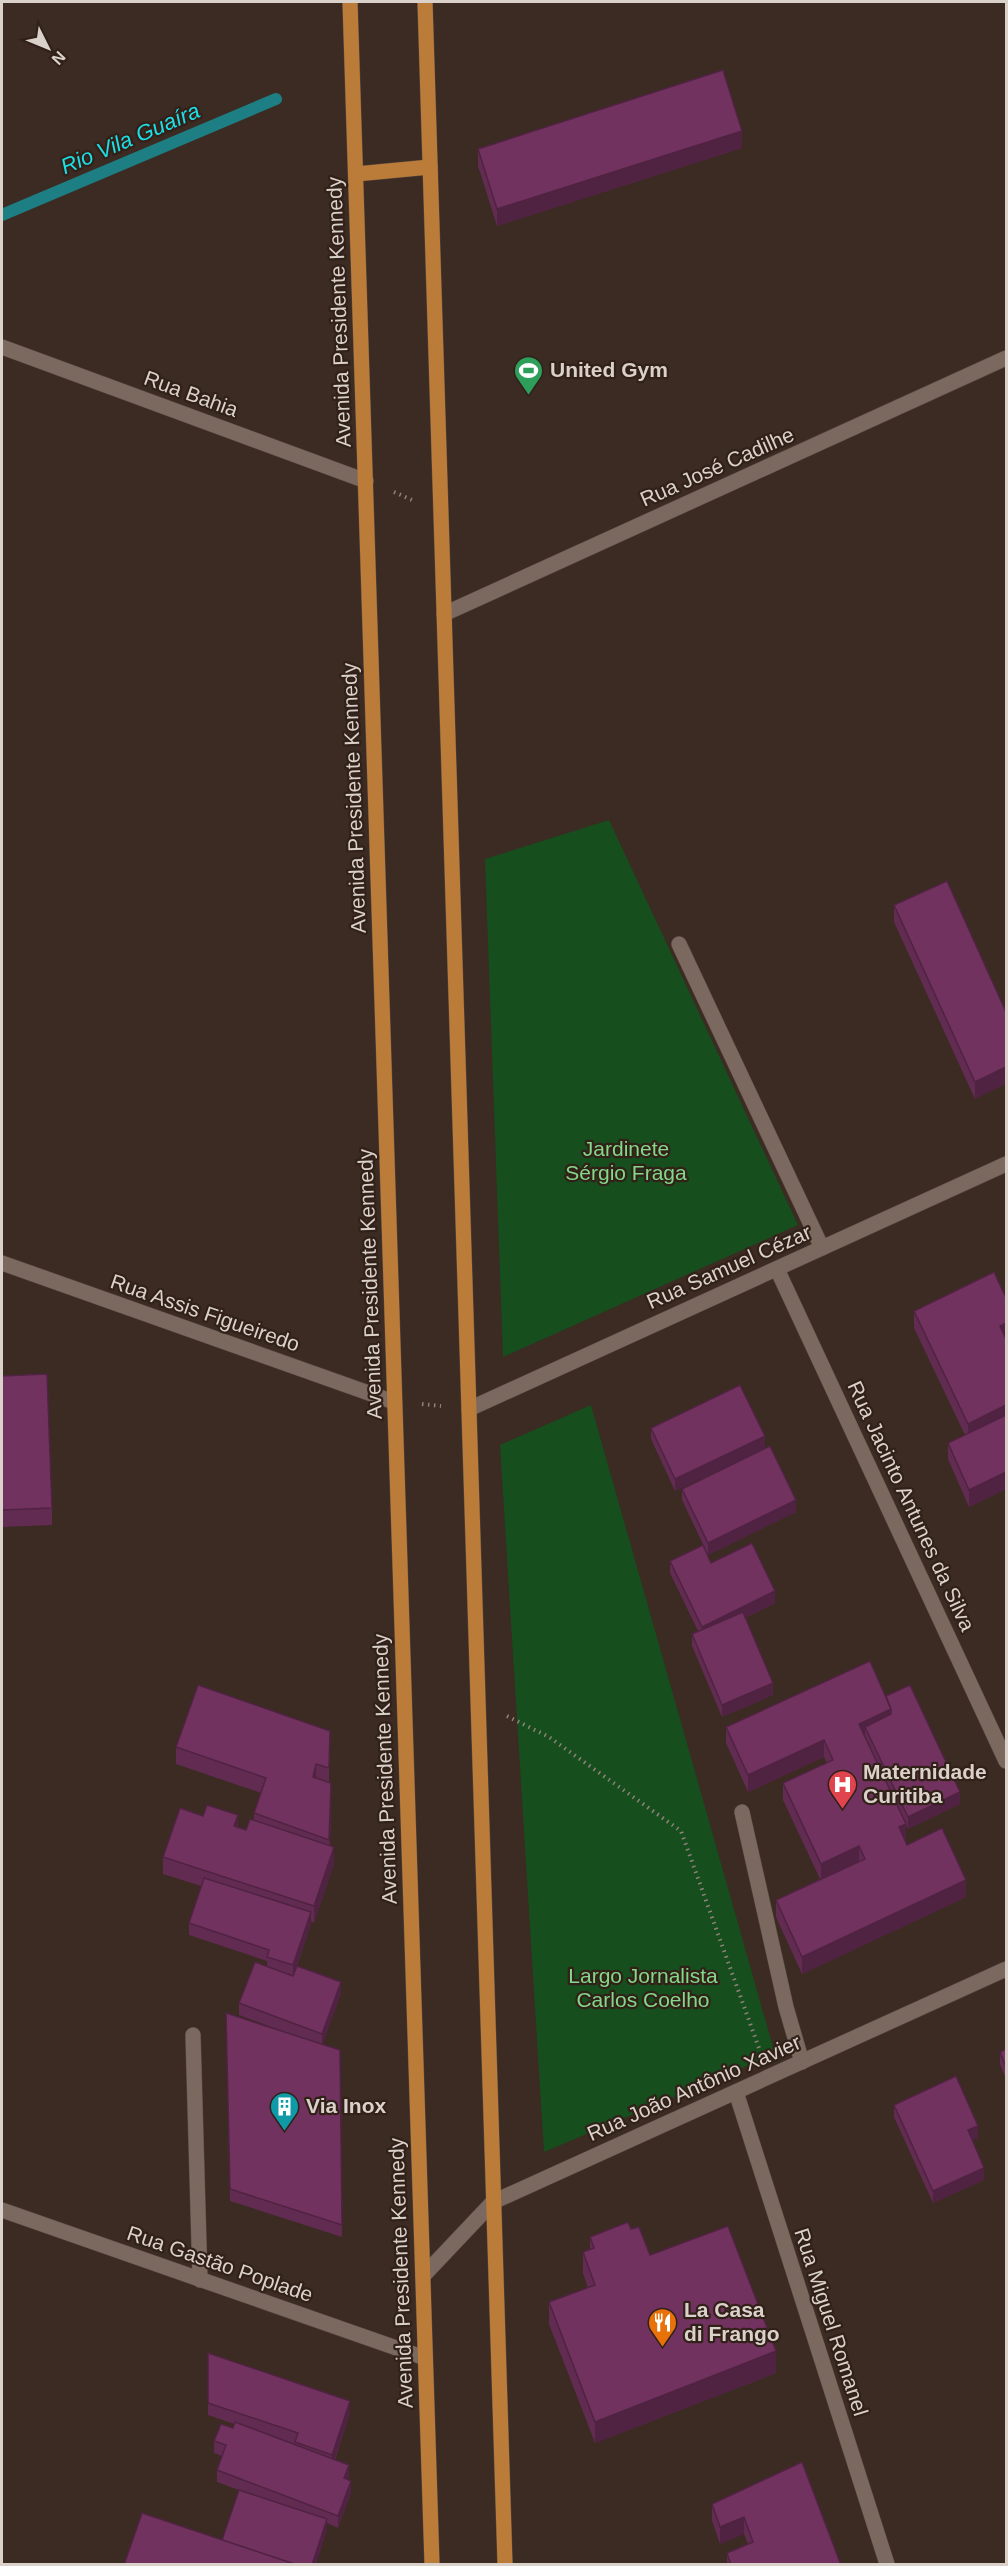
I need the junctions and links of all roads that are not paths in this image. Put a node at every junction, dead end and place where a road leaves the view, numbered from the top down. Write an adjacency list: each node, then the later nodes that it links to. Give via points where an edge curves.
1 (350, 2): 4 (main road, Avenida Presidente Kennedy)
2 (425, 2): 3 (main road)
3 (430, 167): 4 (main road); 8 (main road)
4 (356, 174): 7 (main road, Avenida Presidente Kennedy)
5 (2, 347): 7 (street, Rua Bahia)
6 (1006, 358): 8 (street, Rua José Cadilhe)
7 (366, 481): 14 (main road, Avenida Presidente Kennedy)
8 (444, 614): 15 (main road)
9 (679, 944): 11 (street)
10 (1006, 1164): 11 (street, Rua Samuel Cézar)
11 (822, 1248): 13 (street, Rua Samuel Cézar)
12 (2, 1263): 14 (street, Rua Assis Figueiredo)
13 (777, 1269): 15 (street, Rua Samuel Cézar); 16 (street, Rua Jacinto Antunes da Silva)
14 (394, 1402): 24 (main road, Avenida Presidente Kennedy)
15 (469, 1408): 22 (main road)
16 (1006, 1761)
17 (742, 1812): 20 (street)
18 (1006, 1969): 20 (street, Rua João Antônio Xavier)
19 (193, 2035): 25 (street)
20 (802, 2062): 21 (street, Rua João Antônio Xavier)
21 (736, 2092): 22 (street, Rua João Antônio Xavier); 29 (street, Rua Miguel Romanel)
22 (493, 2202): 24 (street, Rua João Antônio Xavier); 28 (main road)
23 (2, 2210): 25 (street, Rua Gastão Poplade)
24 (423, 2276): 26 (main road, Avenida Presidente Kennedy)
25 (200, 2280): 26 (street, Rua Gastão Poplade)
26 (425, 2358): 27 (main road, Avenida Presidente Kennedy)
27 (432, 2565)
28 (505, 2565)
29 (887, 2565)

